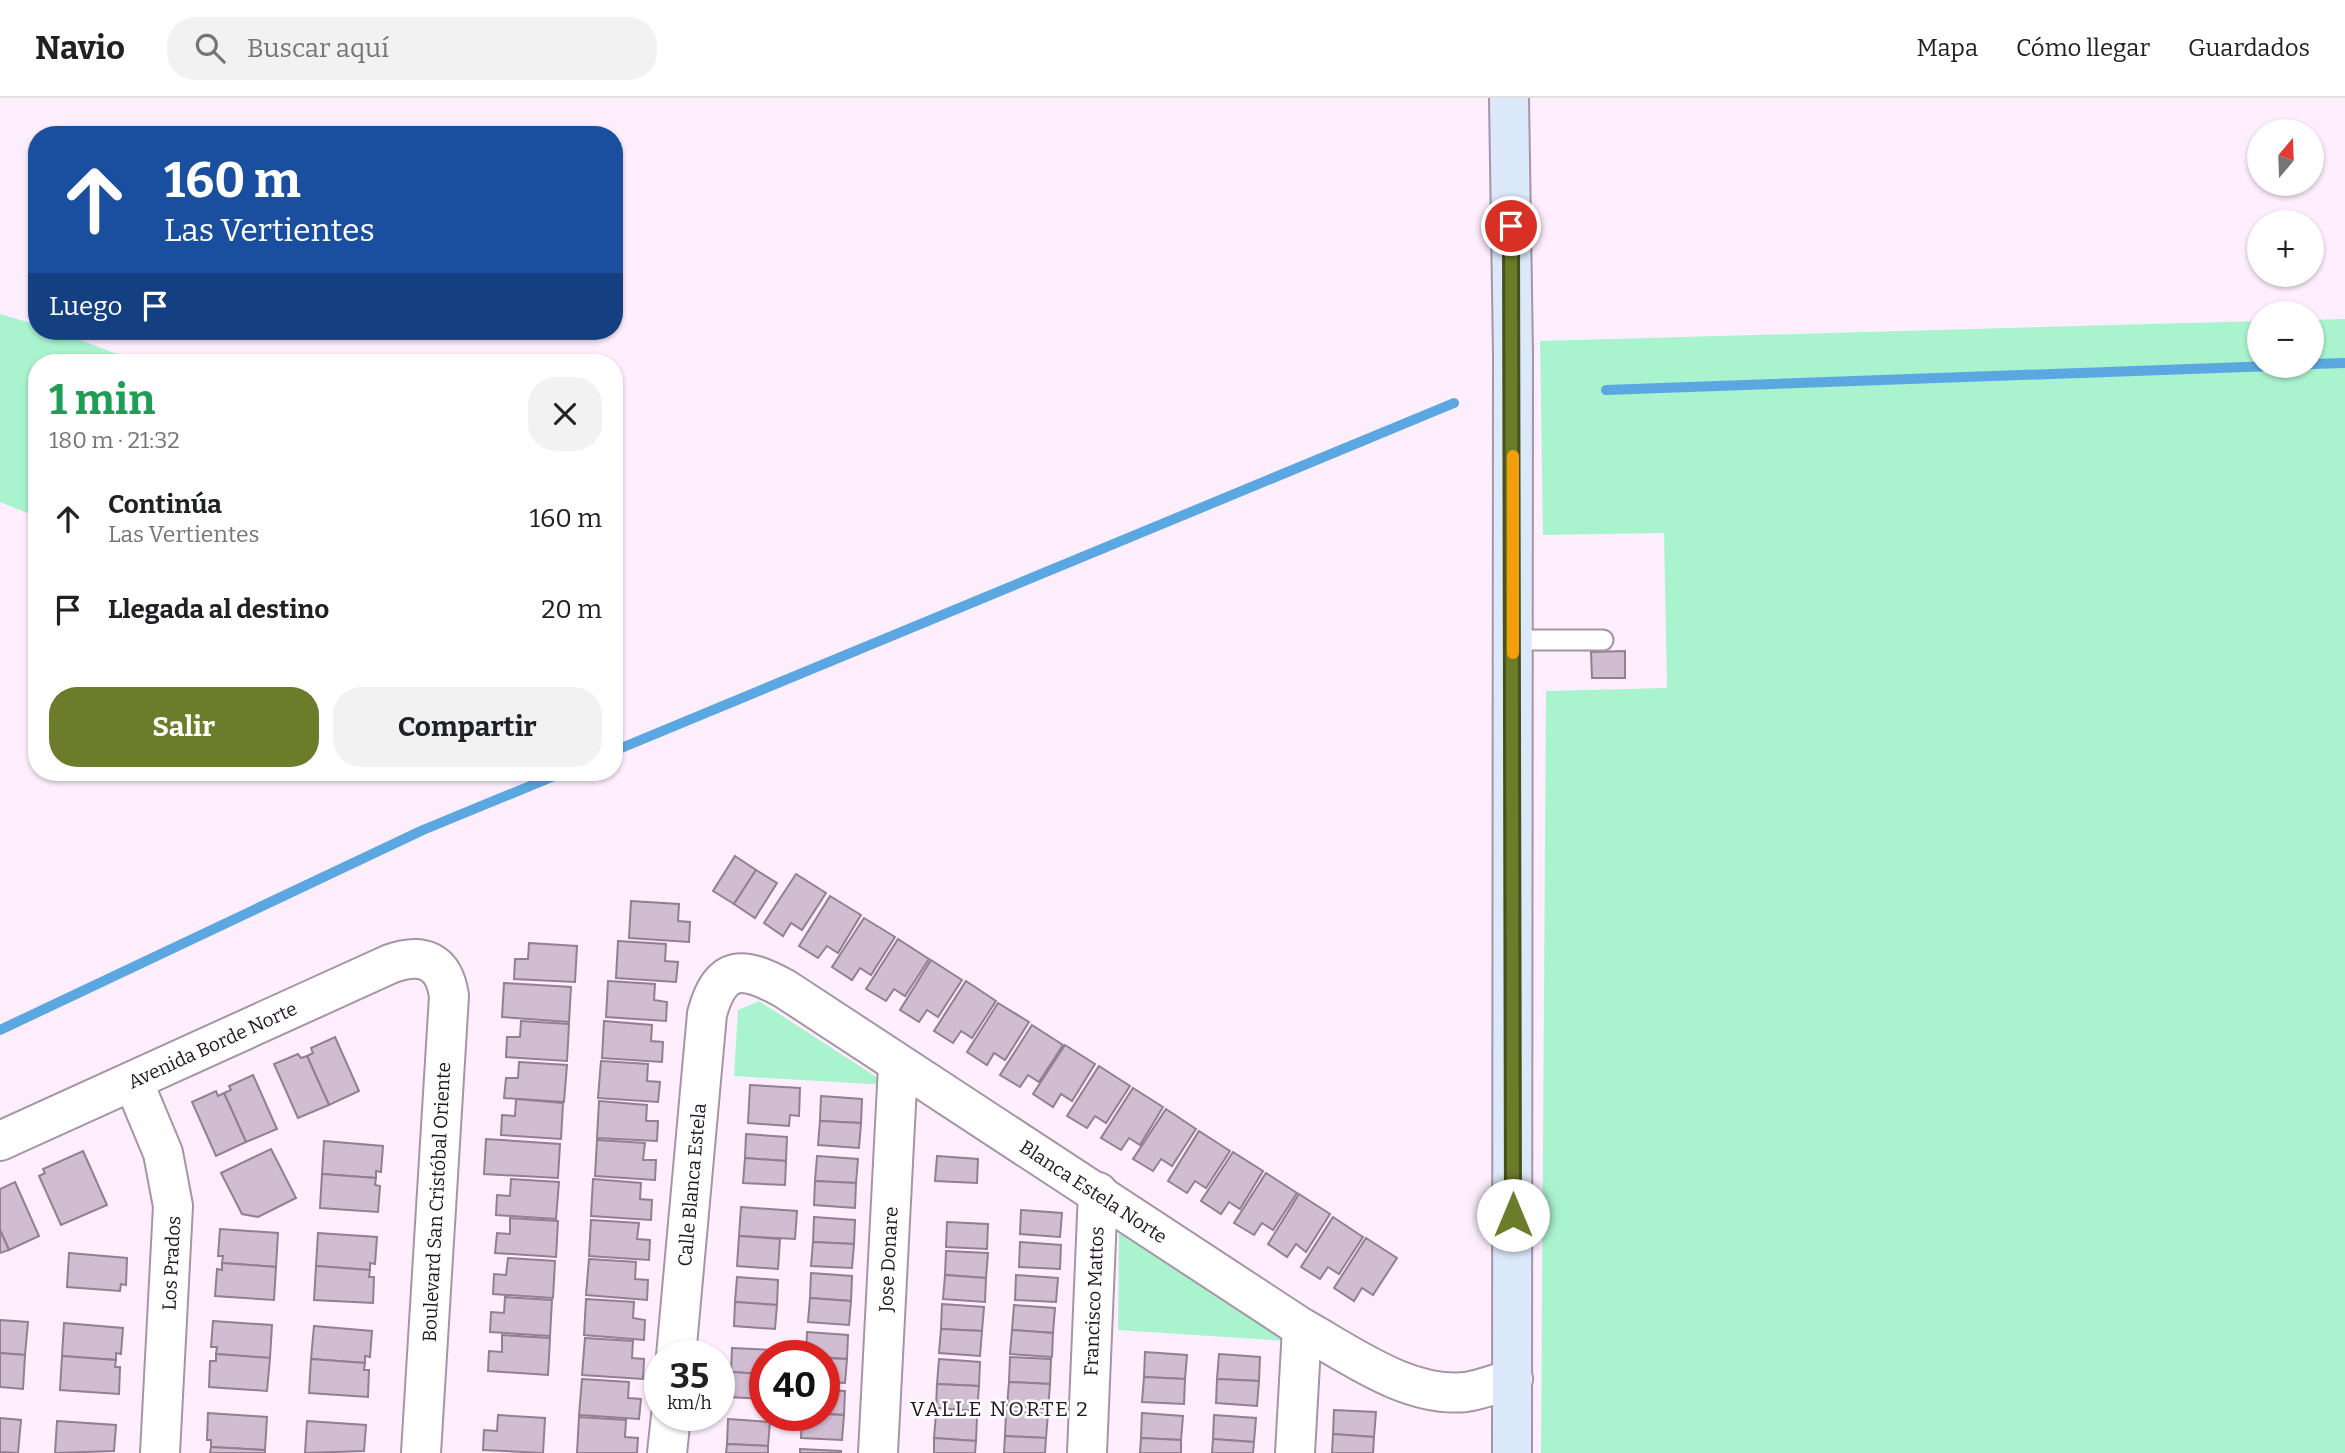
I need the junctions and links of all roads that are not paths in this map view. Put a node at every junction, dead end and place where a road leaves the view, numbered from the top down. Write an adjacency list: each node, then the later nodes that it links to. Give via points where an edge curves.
1 (1509, 98): 2 (street)
2 (1513, 640): 3 (lane); 12 (street)
3 (1603, 640)
4 (426, 960): 7 (street, Avenida Borde Norte, via 408,958 390,964); 15 (street, Boulevard San Cristóbal Oriente, via 439,967 449,996)
5 (706, 1014): 6 (street, Blanca Estela Norte, via 721,980 734,972 749,973 785,989); 11 (street, Calle Blanca Estela)
6 (898, 1066): 9 (street, Blanca Estela Norte); 17 (street, Jose Donare)
7 (133, 1081): 8 (street, Avenida Borde Norte); 14 (street, Los Prados, via 163,1153 173,1206)
8 (0, 1141)
9 (1098, 1192): 10 (street, Blanca Estela Norte); 18 (street, Francisco Mattos)
10 (1302, 1328): 12 (street, Blanca Estela Norte, via 1429,1391 1466,1392); 19 (street)
11 (677, 1340)
12 (1513, 1379): 20 (street)
13 (669, 1431): 16 (street)
14 (160, 1453)
15 (421, 1453)
16 (667, 1453)
17 (878, 1453)
18 (1087, 1453)
19 (1295, 1453)
20 (1512, 1453)

